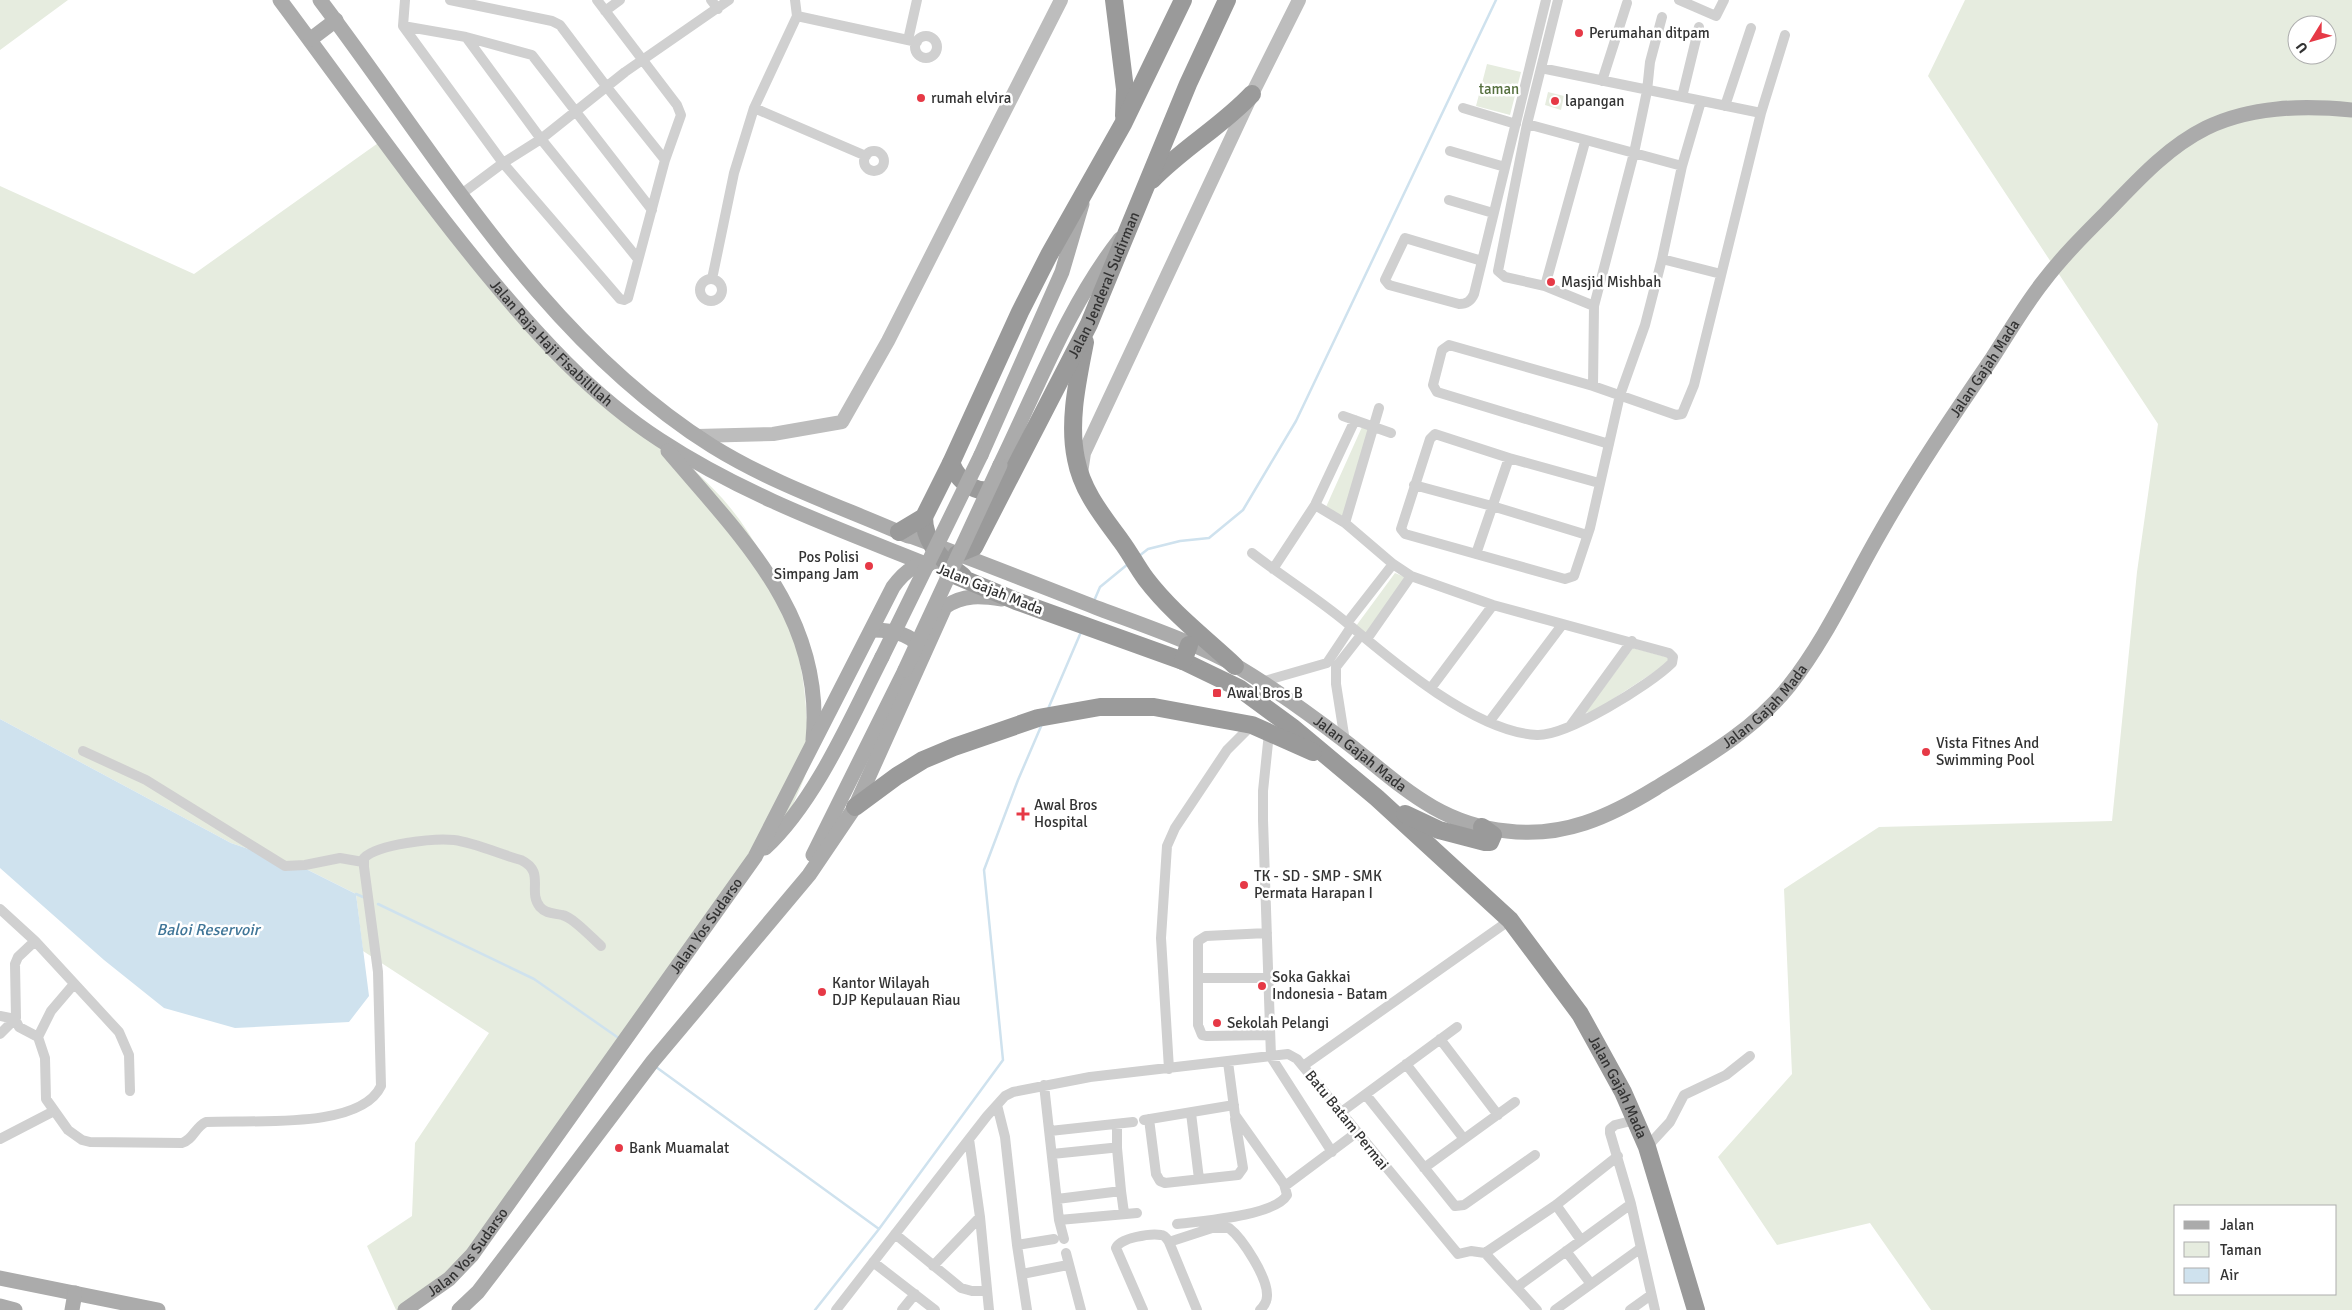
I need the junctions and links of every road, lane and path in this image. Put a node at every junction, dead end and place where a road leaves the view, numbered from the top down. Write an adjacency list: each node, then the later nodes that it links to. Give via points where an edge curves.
1 (280, 0): 32 (main road, Jalan Raja Haji Fisabilillah)
2 (320, 0): 26 (main road, Jalan Raja Haji Fisabilillah)
3 (405, 0): 27 (street)
4 (450, 0): 5 (street)
5 (455, 0): 20 (street)
6 (597, 0): 23 (street)
7 (620, 0): 23 (street)
8 (729, 0): 22 (street)
9 (795, 0): 24 (street)
10 (917, 0): 24 (street, via 913,41)
11 (1061, 0): 80 (street, via 888,341 842,422 773,434)
12 (1114, 0): 47 (highway, via 1125,89)
13 (1183, 0): 47 (highway)
14 (1227, 0): 58 (highway, Jalan Jenderal Sudirman, via 1188,84)
15 (1299, 0): 38 (street)
16 (1546, 0): 48 (street)
17 (1558, 0): 34 (street)
18 (1678, 0): 19 (street, via 1716,16)
19 (1724, 0)
20 (469, 2): 36 (street, via 556,22)
21 (1627, 3): 35 (street)
22 (714, 4): 33 (street)
23 (605, 11): 33 (street)
24 (797, 16): 42 (street)
25 (1662, 17): 37 (street, via 1650,62)
26 (336, 20): 32 (main road); 60 (main road, Jalan Raja Haji Fisabilillah)
27 (403, 26): 31 (street); 55 (street)
28 (1699, 27): 39 (street)
29 (1751, 28): 41 (street)
30 (1785, 35): 46 (street)
31 (466, 37): 45 (street, via 532,55); 49 (street)
32 (311, 39): 81 (main road, Jalan Raja Haji Fisabilillah, via 431,205 520,313 588,383)
33 (642, 60): 36 (street); 54 (street, via 680,112 681,118)
34 (1541, 68): 35 (street); 48 (street)
35 (1602, 81): 37 (street)
36 (606, 86): 45 (street); 54 (street)
37 (1647, 90): 39 (street); 52 (street)
38 (1252, 94): 58 (highway); 85 (street, via 1084,453)
39 (1682, 97): 40 (street)
40 (1701, 101): 41 (street); 56 (street)
41 (1725, 106): 46 (street)
42 (754, 108): 53 (street); 69 (street, via 734,173)
43 (1463, 108): 48 (street)
44 (2352, 110): 126 (main road, Jalan Gajah Mada, via 2310,105 2250,112 2206,128 2146,171 2041,284 1925,457 1876,538 1826,633 1786,689 1756,720 1683,772 1592,822 1544,833)
45 (574, 112): 49 (street); 62 (street)
46 (1761, 114): 68 (street)
47 (1123, 124): 59 (highway)
48 (1521, 124): 50 (street); 57 (street); 70 (street, via 1498,271 1505,277)
49 (541, 139): 55 (street); 65 (street)
50 (1585, 142): 52 (street); 70 (street)
51 (1450, 151): 57 (street)
52 (1634, 152): 56 (street); 71 (street)
53 (866, 156)
54 (665, 160): 62 (street)
55 (503, 163): 60 (street); 65 (street, via 622,300 628,298)
56 (1682, 166): 66 (street)
57 (1504, 167): 63 (street)
58 (1148, 184): 64 (highway, Jalan Jenderal Sudirman)
59 (1087, 188): 84 (highway, via 1020,312); 127 (main road, bridge, via 1062,272 981,455 882,658 824,770 783,829)
60 (460, 195): 80 (main road, Jalan Raja Haji Fisabilillah, via 526,278 590,347 631,386)
61 (1449, 200): 63 (street)
62 (652, 210): 65 (street)
63 (1493, 212): 67 (street)
64 (1130, 226): 72 (highway, Jalan Jenderal Sudirman); 129 (main road, bridge, via 1101,265 1074,314 905,670 810,860)
65 (638, 259)
66 (1662, 259): 68 (street); 74 (street, via 1645,325)
67 (1482, 260): 67 (street, via 1474,294 1464,304 1389,285 1385,280 1404,238)
68 (1721, 274): 74 (street, via 1694,385 1682,414 1676,415)
69 (712, 279)
70 (1545, 286): 71 (street)
71 (1594, 306): 73 (street)
72 (1089, 324): 85 (highway, via 1074,411 1073,436); 87 (highway, Jalan Jenderal Sudirman)
73 (1593, 386): 74 (street); 82 (street, via 1449,345 1442,350 1433,385 1439,393)
74 (1620, 395): 82 (street)
75 (1379, 408): 78 (street)
76 (1343, 416): 77 (street)
77 (1355, 420): 78 (street); 89 (street)
78 (1373, 428): 79 (street); 92 (street)
79 (1391, 433)
80 (697, 436): 93 (main road, Jalan Raja Haji Fisabilillah, via 771,478)
81 (658, 439): 97 (main road, Jalan Raja Haji Fisabilillah, via 764,499); 121 (main road, via 723,512 767,571 788,609 798,630 809,671 815,707)
82 (1609, 444): 86 (street)
83 (1508, 458): 86 (street); 88 (street, via 1435,434 1430,439); 90 (street)
84 (952, 463): 87 (highway, via 963,481 977,490 992,491); 91 (highway)
85 (1080, 476): 113 (highway, via 1101,516 1146,578 1167,603)
86 (1599, 483): 94 (street)
87 (1005, 485): 97 (highway, Jalan Jenderal Sudirman, via 974,548)
88 (1414, 485): 90 (street); 96 (street, via 1402,532)
89 (1315, 505): 92 (street); 99 (street)
90 (1492, 506): 94 (street); 96 (street)
91 (924, 516): 93 (highway); 97 (highway)
92 (1345, 523): 98 (street)
93 (899, 532): 97 (main road, Jalan Raja Haji Fisabilillah)
94 (1588, 535): 96 (street, via 1576,573 1565,580)
95 (1252, 553): 99 (street)
96 (1476, 554)
97 (936, 558): 101 (highway, Jalan Gajah Mada, via 978,585); 103 (main road, Jalan Yos Sudarso, via 952,580 954,589); 106 (main road, Jalan Yos Sudarso, via 903,573); 109 (main road, Jalan Gajah Mada, via 987,566)
98 (1393, 564): 100 (street); 104 (street)
99 (1273, 569): 104 (street)
100 (1411, 576): 102 (street); 107 (street)
101 (1016, 601): 103 (main road, via 975,596 954,601); 111 (highway, Jalan Gajah Mada)
102 (1493, 605): 105 (street); 115 (street)
103 (945, 607): 110 (main road, Jalan Yos Sudarso)
104 (1349, 625): 107 (street); 112 (street)
105 (1562, 625): 108 (street); 116 (street)
106 (872, 630): 110 (main road, via 907,636); 121 (main road, Jalan Yos Sudarso)
107 (1364, 637): 112 (street); 115 (street)
108 (1632, 641): 118 (street); 118 (street, via 1671,654 1672,663)
109 (1189, 645): 111 (highway); 113 (main road, Jalan Gajah Mada)
110 (923, 655): 125 (main road, Jalan Yos Sudarso)
111 (1182, 661): 123 (highway, Jalan Gajah Mada, via 1256,700)
112 (1332, 665): 114 (street); 120 (street)
113 (1236, 666): 114 (main road, Jalan Gajah Mada)
114 (1261, 682): 120 (main road, Jalan Gajah Mada)
115 (1431, 688): 116 (street)
116 (1489, 722): 118 (street, via 1538,735)
117 (1252, 725): 119 (highway); 125 (highway, via 1154,707 1120,705 1081,709 1038,718 923,760); 150 (street, via 1227,750 1175,828 1167,846 1162,938)
118 (1570, 727)
119 (1269, 733): 123 (highway); 132 (street, via 1263,791)
120 (1344, 741): 126 (main road, Jalan Gajah Mada, via 1410,794 1445,813)
121 (813, 747): 127 (main road, Jalan Yos Sudarso)
122 (83, 751): 128 (street, via 146,780 285,866 340,858)
123 (1340, 767): 124 (highway, Jalan Gajah Mada)
124 (1377, 798): 126 (highway, via 1439,830 1490,842 1493,835); 131 (highway, Jalan Gajah Mada)
125 (855, 807): 129 (main road, Jalan Yos Sudarso)
126 (1482, 827)
127 (755, 858): 212 (main road, Jalan Yos Sudarso, via 472,1255 448,1279)
128 (363, 862): 134 (street, via 366,856 389,847 447,840 521,860 534,871 540,907 553,915 568,917); 157 (street, via 378,972 381,1086 370,1101 352,1111 314,1119 206,1122 182,1143 82,1140 68,1130)
129 (809, 875): 208 (main road, Jalan Yos Sudarso, via 653,1061)
130 (0, 909): 133 (street)
131 (1510, 920): 149 (street, Batu Batam Permai); 161 (highway, Jalan Gajah Mada, via 1595,1038)
132 (1267, 933): 135 (street, via 1201,938 1198,942); 136 (street)
133 (35, 941): 137 (street); 139 (street, via 15,964)
134 (601, 946)
135 (1198, 978): 136 (street); 142 (street, via 1198,1024 1202,1035)
136 (1268, 978): 142 (street)
137 (74, 984): 143 (street, via 51,1011); 152 (street, via 123,1038 129,1055)
138 (0, 1016): 139 (street)
139 (16, 1019): 141 (street); 143 (street, via 19,1027)
140 (1456, 1027): 144 (street)
141 (0, 1034)
142 (1270, 1035): 146 (street)
143 (38, 1037): 157 (street, via 45,1058 46,1099)
144 (1440, 1039): 148 (street); 160 (street)
145 (1750, 1056): 169 (street, via 1726,1075 1684,1095 1670,1122)
146 (1271, 1057): 147 (street); 149 (street, via 1288,1054); 171 (street)
147 (1228, 1062): 150 (street); 156 (street)
148 (1406, 1064): 153 (street); 168 (street)
149 (1303, 1066): 159 (street, Batu Batam Permai)
150 (1169, 1069): 151 (street)
151 (1044, 1085): 155 (street, via 1014,1092); 164 (street)
152 (130, 1091)
153 (1366, 1096): 159 (street); 175 (street)
154 (1515, 1102): 160 (street)
155 (997, 1105): 167 (street); 190 (street, via 1005,1137)
156 (1234, 1110): 158 (street); 176 (street, via 1243,1170 1238,1174); 177 (street)
157 (54, 1111): 166 (street)
158 (1191, 1113): 176 (street); 176 (street, via 1146,1120 1160,1181 1172,1183)
159 (1340, 1113): 165 (street, Batu Batam Permai)
160 (1498, 1115): 168 (street)
161 (1635, 1120): 169 (highway, Jalan Gajah Mada); 174 (street, via 1610,1129)
162 (1133, 1122): 163 (street)
163 (1117, 1124): 164 (street); 170 (street)
164 (1050, 1131): 172 (street)
165 (1356, 1133): 171 (street); 194 (street, Batu Batam Permai, via 1458,1254 1471,1251)
166 (0, 1139)
167 (969, 1139): 184 (street); 187 (street)
168 (1464, 1139): 175 (street)
169 (1647, 1147): 226 (highway, Jalan Gajah Mada)
170 (1118, 1148): 172 (street); 178 (street)
171 (1332, 1152): 177 (street)
172 (1052, 1154): 179 (street)
173 (1535, 1155): 175 (street, via 1461,1207 1452,1204)
174 (1618, 1156): 180 (street); 181 (street)
175 (1424, 1168)
176 (1198, 1179)
177 (1285, 1186): 186 (street, via 1288,1191 1285,1199 1250,1214)
178 (1121, 1191): 179 (street); 182 (street)
179 (1057, 1199): 185 (street)
180 (1631, 1204): 188 (street); 191 (street)
181 (1556, 1205): 188 (street); 194 (street)
182 (1124, 1213): 183 (street); 185 (street)
183 (1137, 1213)
184 (980, 1217): 197 (street); 202 (street)
185 (1059, 1220): 190 (street, via 1059,1239)
186 (1177, 1224)
187 (895, 1234): 195 (street); 197 (street)
188 (1581, 1240): 192 (street)
189 (1169, 1242): 219 (street, via 1158,1234 1131,1238 1116,1245); 220 (street); 221 (street, via 1212,1228 1230,1228 1240,1239 1264,1282 1267,1296)
190 (1016, 1245): 198 (street)
191 (1641, 1248): 200 (street); 205 (street)
192 (1566, 1251): 200 (street); 201 (street)
193 (1066, 1254): 196 (street)
194 (1485, 1254): 201 (street)
195 (873, 1262): 204 (street); 213 (street)
196 (1068, 1265): 198 (street); 218 (street)
197 (933, 1266): 202 (street, via 961,1288)
198 (1022, 1274): 217 (street)
199 (0, 1278): 203 (main road)
200 (1591, 1284): 223 (street)
201 (1516, 1287): 222 (street)
202 (987, 1291): 216 (street)
203 (75, 1293): 206 (main road); 210 (main road)
204 (915, 1294): 214 (street); 215 (street)
205 (1650, 1295): 224 (street); 225 (street)
206 (90, 1303): 211 (main road)
207 (0, 1306): 209 (main road)
208 (466, 1308)
209 (15, 1310)
210 (72, 1310)
211 (158, 1310)
212 (405, 1310)
213 (836, 1310)
214 (902, 1310)
215 (936, 1310)
216 (989, 1310)
217 (1027, 1310)
218 (1081, 1310)
219 (1142, 1310)
220 (1197, 1310)
221 (1260, 1310)
222 (1537, 1310)
223 (1555, 1310)
224 (1630, 1310)
225 (1655, 1310)
226 (1696, 1310)

